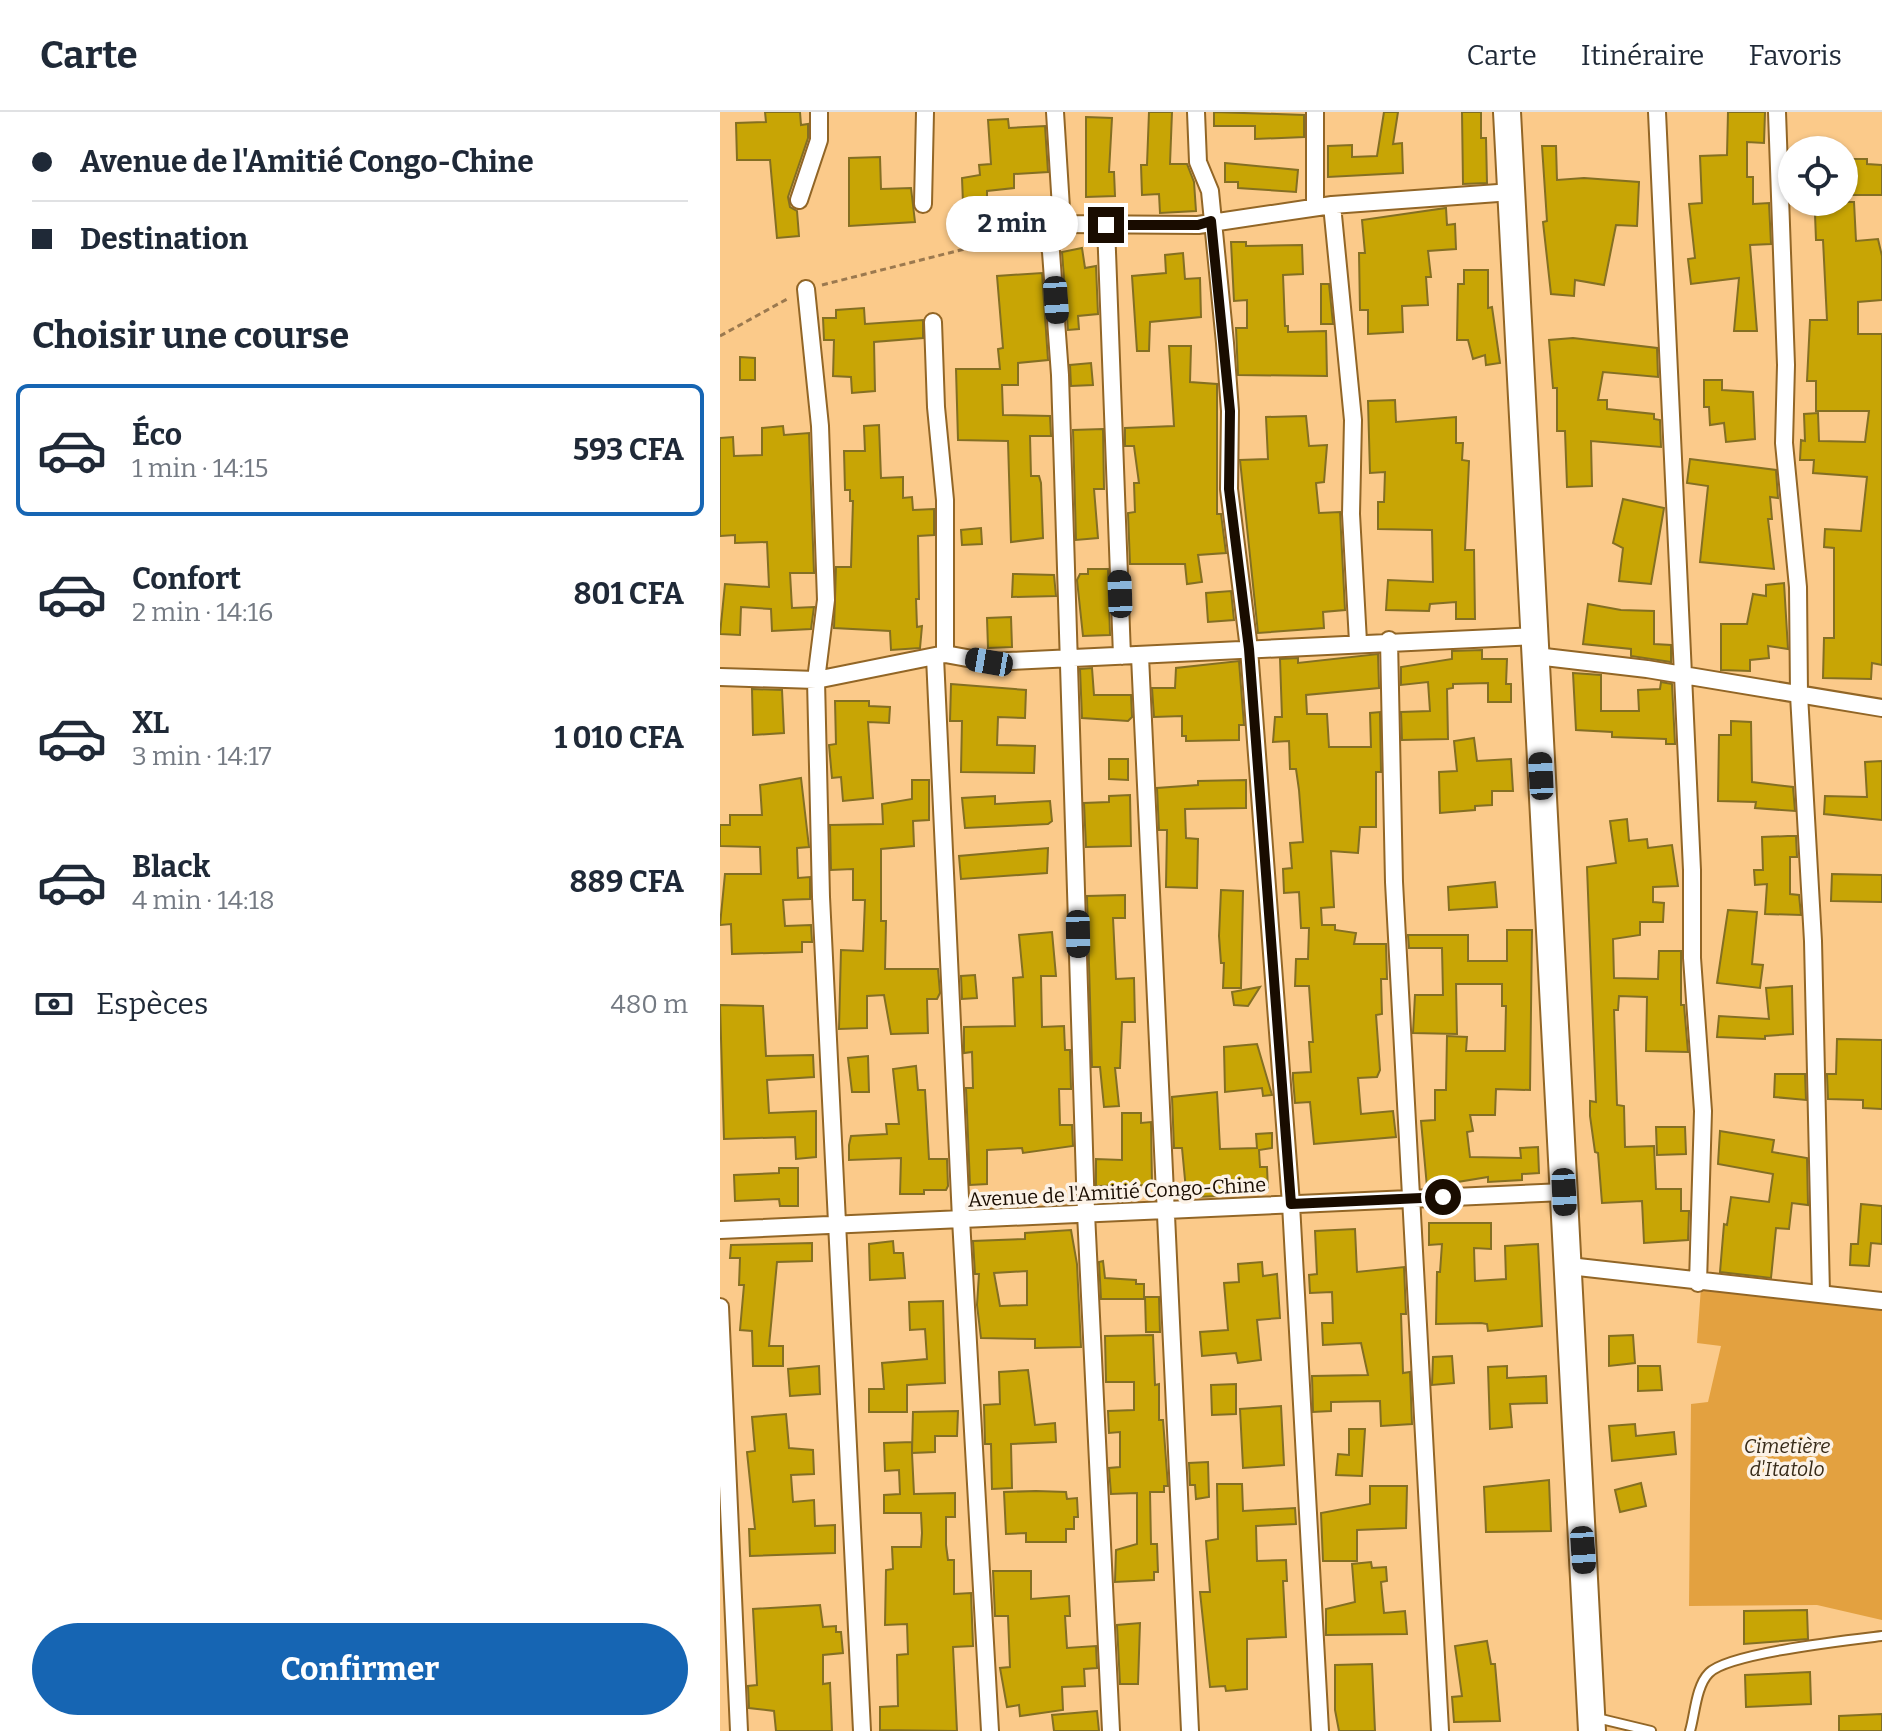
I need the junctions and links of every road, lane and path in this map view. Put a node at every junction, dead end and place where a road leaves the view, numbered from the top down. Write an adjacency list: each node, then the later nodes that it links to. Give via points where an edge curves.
1 (819, 112): 10 (street, via 819,140)
2 (925, 112): 11 (street)
3 (1055, 112): 14 (street, via 1062,224)
4 (1196, 112): 13 (street, via 1198,162 1210,191)
5 (1315, 112): 12 (street)
6 (1507, 112): 9 (highway)
7 (1657, 112): 27 (street)
8 (1777, 112): 30 (street, via 1784,443 1798,587)
9 (1512, 192): 12 (street); 21 (highway)
10 (799, 200)
11 (923, 204)
12 (1324, 206): 13 (street); 20 (street, via 1353,420 1351,514)
13 (1211, 221): 14 (street); 22 (street, via 1230,411 1229,489)
14 (1106, 225): 25 (street)
15 (1045, 228): 16 (path); 24 (street, via 1060,375)
16 (806, 289): 18 (path); 29 (street, via 820,426 826,600)
17 (933, 322): 23 (street, via 945,500)
18 (720, 336)
19 (1389, 640): 20 (street); 21 (street); 33 (street, via 1394,882)
20 (1358, 642): 22 (street)
21 (1536, 646): 27 (street); 32 (highway)
22 (1249, 649): 26 (street); 34 (street)
23 (940, 655): 24 (street, via 989,662); 29 (street); 37 (street)
24 (1070, 655): 25 (street); 36 (street)
25 (1122, 656): 26 (street)
26 (1140, 656): 35 (street)
27 (1680, 674): 30 (street); 41 (street, via 1703,1111)
28 (720, 677): 29 (street)
29 (816, 680): 38 (street, via 821,897)
30 (1799, 695): 31 (street); 42 (street, via 1813,941)
31 (1882, 708)
32 (1564, 1192): 33 (street, Avenue de l'Amitié Congo-Chine); 40 (highway)
33 (1413, 1199): 34 (street, Avenue de l'Amitié Congo-Chine); 54 (street)
34 (1291, 1204): 35 (street, Avenue de l'Amitié Congo-Chine); 53 (street)
35 (1164, 1210): 36 (street, Avenue de l'Amitié Congo-Chine); 52 (street)
36 (1086, 1213): 37 (street, Avenue de l'Amitié Congo-Chine); 51 (street)
37 (961, 1219): 38 (street, Avenue de l'Amitié Congo-Chine); 50 (street)
38 (839, 1224): 39 (street, Avenue de l'Amitié Congo-Chine); 49 (street)
39 (720, 1230)
40 (1569, 1266): 41 (street); 47 (highway)
41 (1698, 1283): 42 (street)
42 (1821, 1294): 43 (street)
43 (1882, 1301)
44 (720, 1307): 48 (street)
45 (1881, 1636): 46 (lane); 56 (lane, via 1735,1658 1709,1672)
46 (1882, 1646)
47 (1591, 1724): 55 (lane)
48 (739, 1731)
49 (862, 1731)
50 (990, 1731)
51 (1111, 1731)
52 (1190, 1731)
53 (1320, 1731)
54 (1440, 1731)
55 (1651, 1731)
56 (1690, 1731)

